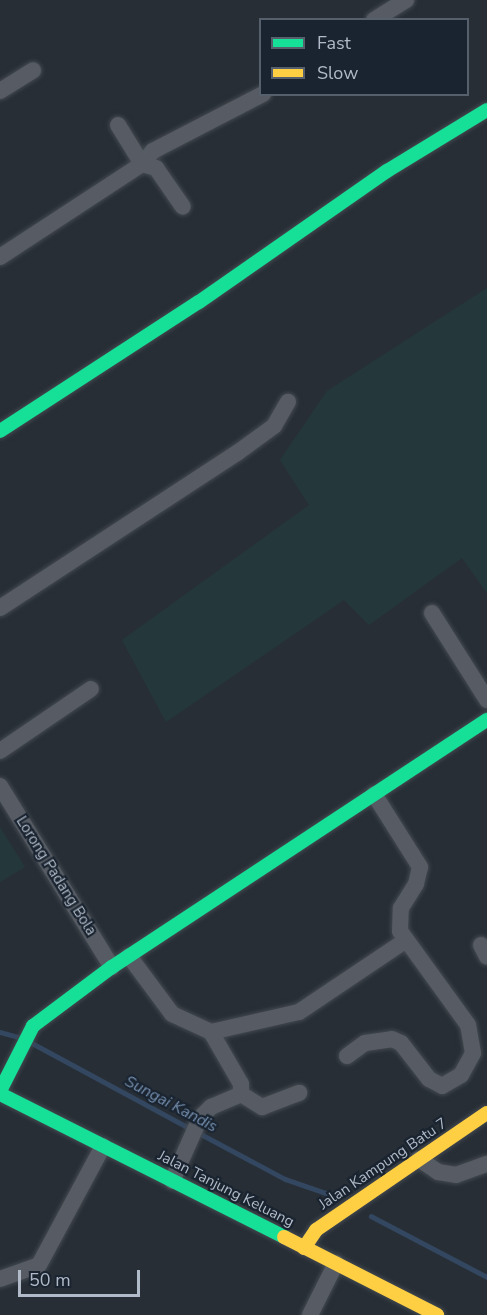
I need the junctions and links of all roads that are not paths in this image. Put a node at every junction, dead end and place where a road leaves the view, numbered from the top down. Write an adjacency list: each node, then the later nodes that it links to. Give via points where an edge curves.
1 (406, 0): 2 (street)
2 (377, 18)
3 (33, 70): 4 (street)
4 (0, 91)
5 (259, 96): 8 (street, via 153,151)
6 (487, 110): 12 (street, via 387,171 199,302)
7 (118, 125): 8 (street)
8 (142, 164): 9 (street, via 156,168); 10 (street)
9 (183, 207)
10 (0, 257)
11 (288, 402): 13 (street, via 274,426 237,453)
12 (0, 431)
13 (0, 608)
14 (432, 613): 16 (street)
15 (91, 689): 18 (street)
16 (487, 700)
17 (487, 720): 20 (street)
18 (0, 751)
19 (0, 786): 23 (street, Lorong Padang Bola)
20 (374, 794): 21 (street, via 420,867 416,884 401,908 400,931); 22 (street)
21 (406, 940): 24 (street, via 299,1012); 25 (street, via 468,1025 473,1053 461,1075 442,1086 429,1079 401,1043 392,1040 365,1043)
22 (129, 956): 23 (street); 24 (street, via 172,1014)
23 (112, 967): 26 (street, via 33,1026)
24 (212, 1032): 28 (street, via 241,1084)
25 (347, 1056)
26 (0, 1092): 30 (street, Jalan Tanjung Keluang)
27 (299, 1093): 28 (street, via 262,1107)
28 (241, 1094): 33 (street, via 211,1107 200,1118)
29 (487, 1113): 31 (street, Jalan Kampung Batu 7)
30 (103, 1146): 33 (street, Jalan Tanjung Keluang); 36 (street, via 39,1265 26,1273)
31 (418, 1159): 32 (street, via 438,1172 456,1175); 34 (street, Jalan Kampung Batu 7, via 316,1230)
32 (487, 1164)
33 (172, 1181): 34 (street, Jalan Tanjung Keluang)
34 (304, 1248): 35 (street, Jalan Tanjung Keluang)
35 (336, 1263): 37 (street, Jalan Tanjung Keluang); 38 (street)
36 (0, 1279)
37 (406, 1300): 39 (street); 40 (street, Jalan Tanjung Keluang)
38 (310, 1315)
39 (398, 1315)
40 (437, 1315)

